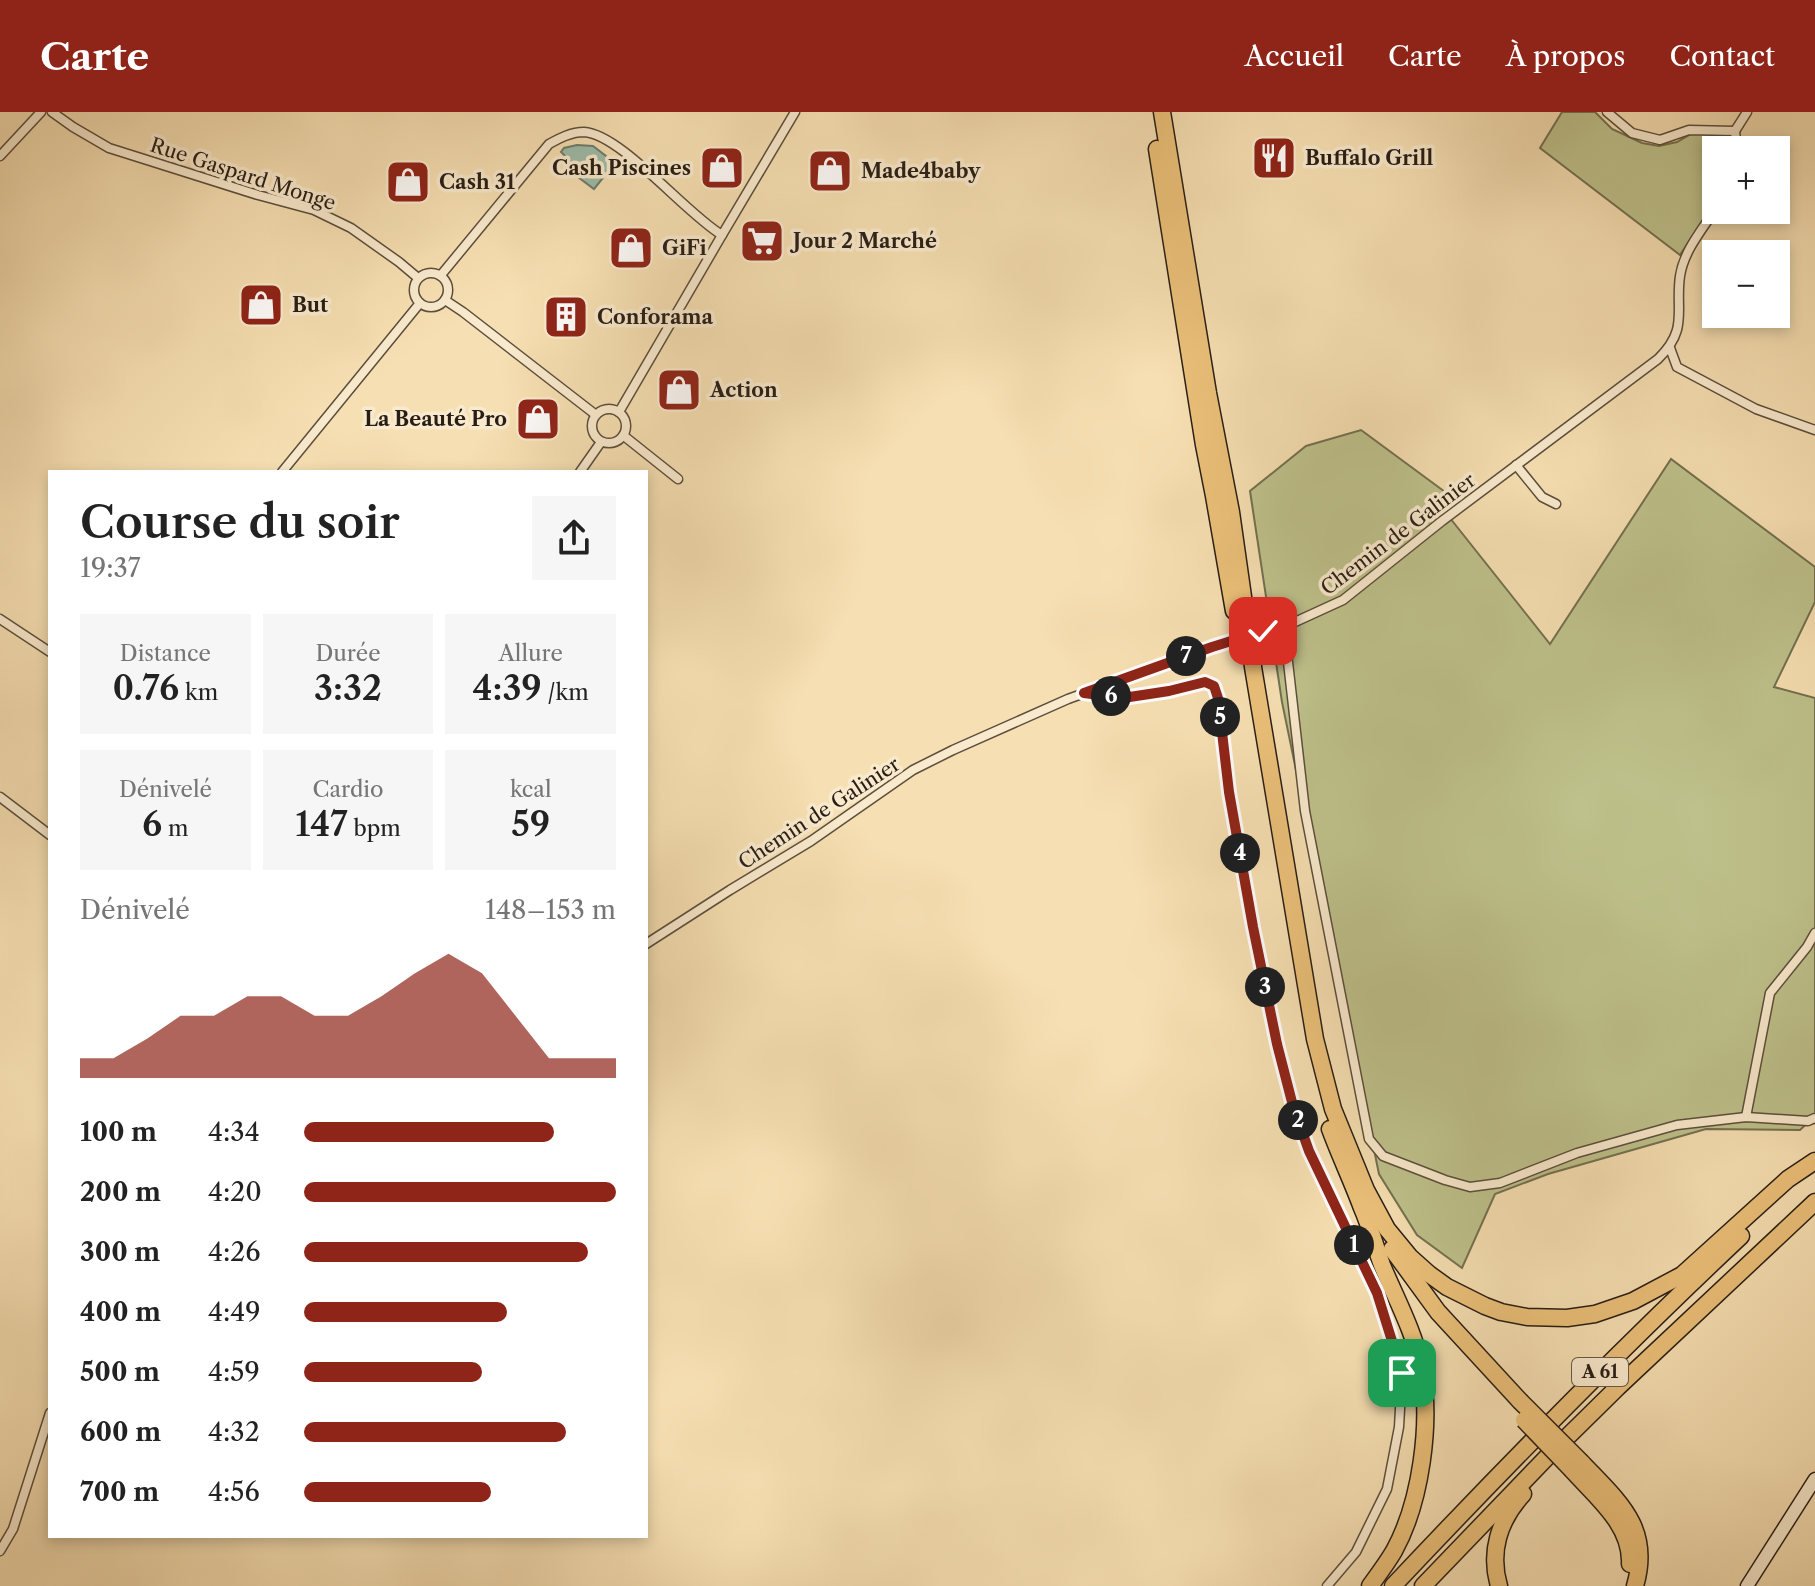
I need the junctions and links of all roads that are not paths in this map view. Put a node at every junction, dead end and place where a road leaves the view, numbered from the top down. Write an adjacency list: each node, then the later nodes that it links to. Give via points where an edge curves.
1 (41, 112): 10 (street)
2 (52, 112): 14 (street, Rue Gaspard Monge, via 109,148 314,210 351,228)
3 (795, 112): 12 (street)
4 (1151, 112): 41 (highway, via 1305,1041 1321,1105)
5 (1162, 112): 39 (highway, via 1315,1039 1333,1109)
6 (1607, 112): 8 (street, via 1632,133 1660,140 1689,130)
7 (1747, 112): 8 (street)
8 (1735, 131): 9 (street)
9 (1736, 136)
10 (0, 156)
11 (1706, 224): 17 (street, via 1680,275 1680,320)
12 (722, 235): 13 (street, via 609,141 585,132 549,144); 18 (street)
13 (441, 275): 14 (street, via 429,272); 15 (street, via 448,287)
14 (418, 278): 16 (street, via 413,291)
15 (445, 300): 16 (street, via 433,307); 19 (street)
16 (420, 303): 24 (street)
17 (1670, 348): 20 (street, via 1677,367 1756,409); 23 (street, Chemin de Galinier)
18 (619, 412): 19 (street, via 607,409); 21 (street, via 627,423)
19 (596, 415): 22 (street, via 592,426)
20 (1815, 430)
21 (624, 436): 22 (street, via 618,442); 26 (street)
22 (601, 442): 25 (street)
23 (1516, 465): 27 (street, via 1542,497); 29 (street, Chemin de Galinier, via 1343,600)
24 (284, 470)
25 (581, 470)
26 (678, 479)
27 (1556, 504)
28 (0, 619): 30 (street)
29 (1284, 627): 31 (street, Chemin de Galinier, bridge); 36 (street, via 1305,811 1369,1139 1383,1156 1470,1187 1500,1183 1577,1153 1677,1125)
30 (48, 651)
31 (1084, 693): 35 (street, Chemin de Galinier, via 913,770); 48 (street, via 1123,698 1205,682 1214,686 1250,912 1293,1106 1377,1293 1402,1373 1387,1489 1356,1552)
32 (0, 797): 33 (street)
33 (48, 833)
34 (1815, 933): 36 (street, via 1770,993)
35 (648, 943)
36 (1746, 1117): 37 (street)
37 (1815, 1118)
38 (1815, 1164): 39 (highway, via 1788,1179 1682,1275 1621,1306 1567,1318 1501,1312 1447,1287 1395,1240); 50 (highway, A 61, via 1595,1377)
39 (1366, 1190): 42 (highway, via 1376,1224 1413,1280)
40 (1815, 1202): 44 (highway, A 61)
41 (1362, 1207): 42 (highway, via 1430,1316); 49 (highway, via 1413,1337 1424,1394 1417,1487 1394,1550)
42 (1516, 1404): 45 (highway, bridge)
43 (48, 1419): 47 (street, via 13,1529)
44 (1551, 1453): 51 (highway, A 61); 52 (highway, via 1496,1539)
45 (1577, 1467): 53 (highway, via 1626,1536 1630,1560); 54 (highway, via 1616,1499 1639,1538)
46 (1815, 1479): 55 (main road)
47 (0, 1551)
48 (1327, 1586)
49 (1370, 1586)
50 (1393, 1586)
51 (1423, 1586)
52 (1499, 1586)
53 (1624, 1586)
54 (1635, 1586)
55 (1747, 1586)

